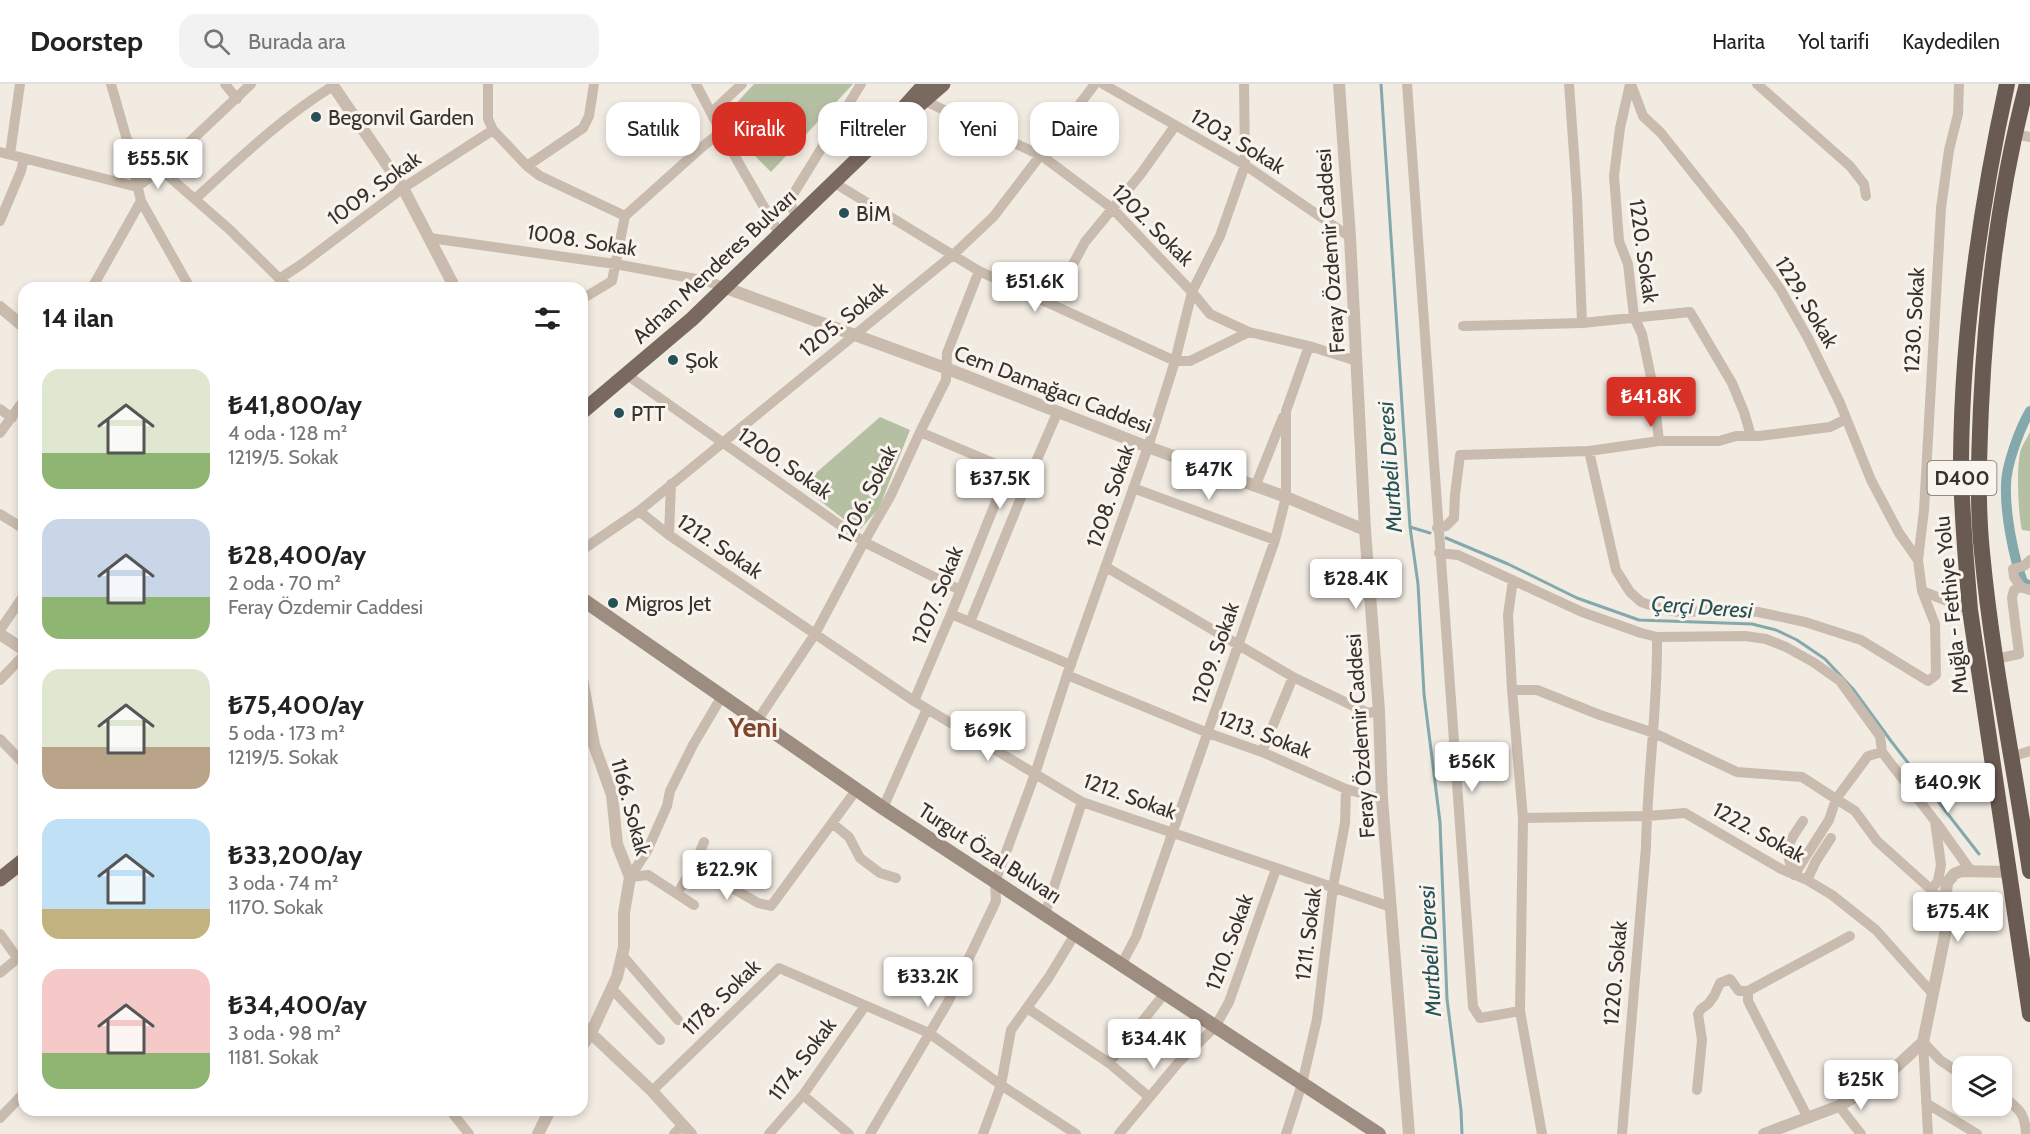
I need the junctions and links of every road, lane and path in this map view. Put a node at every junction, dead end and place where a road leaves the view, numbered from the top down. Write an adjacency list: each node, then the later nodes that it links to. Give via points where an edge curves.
1 (20, 84): 36 (street)
2 (111, 84): 34 (street)
3 (225, 84): 24 (street)
4 (251, 84): 24 (street)
5 (488, 84): 31 (street, via 488,119)
6 (594, 84): 42 (street, via 583,128)
7 (696, 84): 29 (street)
8 (742, 84): 26 (street)
9 (861, 84): 52 (street, via 789,201)
10 (925, 84): 27 (main road, Adnan Menderes Bulvarı)
11 (943, 84): 25 (main road, Adnan Menderes Bulvarı)
12 (1095, 84): 28 (street, 1205. Sokak)
13 (1103, 84): 30 (street, 1203. Sokak)
14 (1244, 84): 41 (street, 1208. Sokak)
15 (1339, 84): 55 (street, Feray Özdemir Caddesi)
16 (1407, 84): 104 (street)
17 (1569, 84): 72 (street)
18 (1630, 84): 70 (street, 1220. Sokak, via 1614,176 1619,241 1628,264); 87 (street, 1229. Sokak, via 1643,116 1739,231 1780,289)
19 (1757, 84): 47 (street, via 1850,166 1864,184)
20 (1959, 84): 111 (street, 1230. Sokak, via 1958,114 1941,208)
21 (2007, 84): 120 (highway, Muğla - Fethiye Yolu / D400, via 1984,201 1965,355 1961,460)
22 (2027, 84): 32 (highway, Muğla - Fethiye Yolu / D400)
23 (333, 85): 46 (street); 48 (street, via 292,113)
24 (237, 99): 43 (street)
25 (925, 101): 35 (street, 1202. Sokak)
26 (723, 102)
27 (909, 102)
28 (1082, 102)
29 (712, 112)
30 (1175, 126): 41 (street, 1203. Sokak); 50 (street)
31 (492, 130): 42 (street); 46 (street, 1009. Sokak)
32 (2023, 136): 129 (highway, Muğla - Fethiye Yolu / D400, via 2000,215 1983,356 1979,465 1982,550)
33 (712, 139): 51 (street)
34 (127, 140): 43 (street); 45 (street)
35 (1030, 150)
36 (5, 153): 40 (street)
37 (735, 156): 54 (street)
38 (860, 156): 44 (main road, Adnan Menderes Bulvarı)
39 (1042, 156): 50 (street, 1202. Sokak); 57 (street, 1205. Sokak, via 994,216)
40 (24, 158): 45 (street); 53 (street)
41 (1245, 165): 55 (street, 1203. Sokak); 66 (street, 1208. Sokak, via 1220,236)
42 (527, 166): 51 (street)
43 (161, 169): 45 (street); 48 (street)
44 (833, 182): 52 (main road, Adnan Menderes Bulvarı); 57 (street)
45 (137, 187): 49 (street)
46 (403, 188): 56 (street); 60 (street, 1009. Sokak)
47 (1866, 196)
48 (195, 199): 60 (street)
49 (141, 201): 61 (street); 62 (street)
50 (1113, 209): 66 (street, 1202. Sokak); 68 (street, via 1085,242)
51 (625, 216): 58 (street)
52 (797, 218): 54 (main road, Adnan Menderes Bulvarı)
53 (0, 221)
54 (780, 235): 65 (main road, Adnan Menderes Bulvarı)
55 (1350, 237): 78 (street, Feray Özdemir Caddesi)
56 (430, 238): 58 (street, 1008. Sokak); 64 (street)
57 (954, 254): 59 (street); 75 (street, 1205. Sokak)
58 (615, 264): 65 (street, 1008. Sokak); 67 (street, via 612,281)
59 (980, 271): 68 (street); 79 (street, 1206. Sokak, via 947,353)
60 (279, 279): 63 (street)
61 (95, 282)
62 (187, 282)
63 (282, 282)
64 (452, 282)
65 (726, 288): 75 (street, Cem Damağacı Caddesi); 80 (main road, Adnan Menderes Bulvarı)
66 (1192, 292): 74 (street, 1202. Sokak, via 1210,314); 77 (street, 1208. Sokak)
67 (588, 295)
68 (1045, 302): 77 (street)
69 (0, 307): 71 (street)
70 (1634, 317): 72 (street); 90 (street, via 1690,312 1732,383); 91 (street, 1220. Sokak, via 1642,334 1653,387)
71 (18, 322)
72 (1582, 323): 73 (street)
73 (1463, 326)
74 (1249, 332): 76 (street, 1202. Sokak); 77 (street, via 1190,361)
75 (855, 335): 79 (street, Cem Damağacı Caddesi); 92 (street, 1205. Sokak)
76 (1309, 346): 78 (street, 1202. Sokak); 85 (street, 1209. Sokak)
77 (1175, 361): 93 (street, 1208. Sokak)
78 (1357, 361): 105 (street, Feray Özdemir Caddesi)
79 (948, 369): 84 (street, Cem Damağacı Caddesi); 88 (street, 1206. Sokak)
80 (627, 375): 81 (main road, Adnan Menderes Bulvarı); 92 (street, 1200. Sokak)
81 (588, 407)
82 (0, 409): 86 (street)
83 (18, 409): 86 (street)
84 (1058, 411): 93 (street, Cem Damağacı Caddesi); 96 (street, 1207. Sokak)
85 (1286, 411): 98 (street); 100 (street, 1209. Sokak)
86 (12, 418): 89 (street)
87 (1846, 419): 90 (street, via 1830,427); 111 (street, 1229. Sokak, via 1871,480)
88 (920, 432): 95 (street); 108 (street, 1206. Sokak)
89 (0, 433)
90 (1750, 436): 91 (street, via 1701,442)
91 (1659, 441): 94 (street)
92 (722, 442): 97 (street, 1205. Sokak); 108 (street, 1200. Sokak)
93 (1148, 447): 98 (street, Cem Damağacı Caddesi); 99 (street, 1208. Sokak)
94 (1589, 451): 104 (street, via 1460,455 1454,518); 117 (street, via 1616,570 1641,602 1684,613 1717,608 1805,622 1861,640 1928,681 1936,675 1935,624)
95 (1009, 469): 96 (street); 116 (street, 1207. Sokak)
96 (1029, 478): 122 (street, 1207. Sokak)
97 (671, 484): 101 (street, 1205. Sokak); 106 (street)
98 (1255, 487): 100 (street, Cem Damağacı Caddesi)
99 (1133, 488): 107 (street); 113 (street, 1208. Sokak)
100 (1286, 497): 105 (street, Cem Damağacı Caddesi); 107 (street, 1209. Sokak)
101 (639, 512): 106 (street, 1212. Sokak); 109 (street, 1205. Sokak)
102 (0, 514): 103 (street)
103 (18, 525)
104 (1437, 528): 110 (street)
105 (1365, 530): 138 (street, Feray Özdemir Caddesi)
106 (669, 535): 125 (street, 1212. Sokak)
107 (1275, 540): 127 (street, 1209. Sokak)
108 (864, 542): 116 (street, 1200. Sokak); 125 (street, 1206. Sokak)
109 (588, 546)
110 (1439, 553): 114 (street, via 1458,555); 198 (street, via 1473,1008 1480,1018)
111 (1918, 560): 117 (street)
112 (2022, 565): 115 (street, via 2014,577)
113 (1106, 567): 127 (street); 131 (street, 1208. Sokak)
114 (1513, 580): 126 (street, via 1582,612); 134 (street, via 1508,615)
115 (2026, 589): 129 (street, via 2014,591 2012,598 2019,654)
116 (960, 590): 121 (street, 1207. Sokak)
117 (1922, 591): 120 (street)
118 (588, 603): 135 (main road, Turgut Özal Bulvarı)
119 (18, 604): 123 (street)
120 (1970, 610): 170 (highway, Muğla - Fethiye Yolu / D400)
121 (951, 614): 122 (street); 136 (street, 1207. Sokak)
122 (970, 622): 131 (street)
123 (0, 630)
124 (0, 634): 128 (street)
125 (815, 634): 136 (street, 1212. Sokak); 140 (street, 1206. Sokak)
126 (1657, 637): 142 (street, 1220. Sokak); 146 (street, via 1745,636 1786,647 1840,681 1880,736)
127 (1237, 644): 132 (street); 141 (street, 1209. Sokak)
128 (18, 646)
129 (1996, 659): 147 (highway, Muğla - Fethiye Yolu / D400)
130 (18, 661): 133 (street)
131 (1069, 670): 141 (street, 1213. Sokak); 149 (street, 1208. Sokak)
132 (1293, 677): 138 (street, via 1368,713); 145 (street)
133 (0, 680)
134 (1512, 690): 142 (street, via 1537,690); 157 (street)
135 (722, 696): 140 (main road, Turgut Özal Bulvarı); 172 (street, via 693,745 647,851)
136 (914, 701): 137 (street, 1212. Sokak)
137 (927, 709): 149 (street, 1212. Sokak); 155 (street)
138 (1379, 711): 152 (street, Feray Özdemir Caddesi)
139 (588, 712): 172 (street, 1166. Sokak, via 594,745 612,795 617,844)
140 (757, 721): 150 (main road, Turgut Özal Bulvarı)
141 (1208, 733): 145 (street, 1213. Sokak); 161 (street, 1209. Sokak)
142 (1654, 733): 153 (street, via 1737,772 1802,777); 156 (street, 1220. Sokak)
143 (0, 741): 148 (street)
144 (2030, 751): 147 (street)
145 (1262, 752): 151 (street, 1213. Sokak)
146 (1882, 752): 153 (street, via 1868,756); 158 (street)
147 (2011, 757): 164 (highway, Muğla - Fethiye Yolu / D400)
148 (18, 758)
149 (1035, 774): 154 (street, 1212. Sokak); 176 (street, 1208. Sokak)
150 (857, 789): 155 (main road, Turgut Özal Bulvarı); 160 (street)
151 (1346, 789): 152 (street, 1213. Sokak); 177 (street, 1211. Sokak, via 1346,823)
152 (1382, 799): 182 (street, Feray Özdemir Caddesi)
153 (1836, 799): 171 (street, via 1829,820); 178 (street, via 1855,811 1877,841)
154 (1082, 802): 161 (street, 1212. Sokak); 183 (street)
155 (883, 808): 176 (main road, Turgut Özal Bulvarı)
156 (1647, 816): 157 (street, 1222. Sokak); 171 (street, 1222. Sokak, via 1684,813); 236 (street, 1220. Sokak)
157 (1523, 818): 198 (street)
158 (1935, 820): 168 (street); 178 (street, via 1941,865 1938,881)
159 (1803, 821): 171 (street, via 1787,846)
160 (832, 823): 166 (street, via 771,906 758,903); 173 (street, via 849,837 860,858 880,873)
161 (1173, 833): 167 (street, 1212. Sokak); 190 (street, 1209. Sokak, via 1136,937)
162 (1831, 838): 175 (street)
163 (704, 842): 166 (street)
164 (2028, 847): 169 (highway, Muğla - Fethiye Yolu / D400)
165 (18, 865): 174 (main road)
166 (694, 866): 179 (street)
167 (1276, 869): 177 (street, 1212. Sokak); 202 (street, 1210. Sokak, via 1229,1002)
168 (1971, 871): 170 (street); 180 (street, via 1954,874 1947,883)
169 (2030, 871)
170 (2010, 872): 199 (highway, Muğla - Fethiye Yolu / D400)
171 (1794, 875): 175 (street, 1222. Sokak)
172 (630, 877): 179 (street, via 648,875); 188 (street, 1166. Sokak)
173 (896, 878)
174 (0, 879)
175 (1807, 880): 195 (street, 1222. Sokak, via 1876,930)
176 (995, 882): 183 (main road, Turgut Özal Bulvarı); 204 (street, 1208. Sokak, via 996,901)
177 (1333, 887): 182 (street, 1212. Sokak); 209 (street, 1211. Sokak, via 1317,1019)
178 (1931, 890): 180 (street)
179 (677, 894): 181 (street)
180 (1945, 902): 195 (street, via 1947,925)
181 (694, 905)
182 (1391, 907): 234 (street, Feray Özdemir Caddesi)
183 (1045, 914): 185 (main road, Turgut Özal Bulvarı)
184 (0, 934): 187 (street)
185 (1075, 934): 190 (main road, Turgut Özal Bulvarı); 197 (street)
186 (1850, 936): 193 (street)
187 (18, 953)
188 (622, 955): 192 (street, 1166. Sokak); 200 (street)
189 (18, 958): 191 (street)
190 (1121, 965): 194 (main road, Turgut Özal Bulvarı)
191 (0, 973)
192 (612, 988): 201 (street, 1166. Sokak); 205 (street)
193 (1748, 991): 211 (street, via 1739,991 1730,980 1720,983 1698,1014 1702,1040); 222 (street, via 1748,1001)
194 (1165, 993): 202 (main road, Turgut Özal Bulvarı); 207 (street)
195 (1933, 994): 206 (street)
196 (865, 1006): 204 (street, 1178. Sokak); 212 (street, 1178. Sokak, via 779,968); 213 (street, 1174. Sokak)
197 (1027, 1008): 207 (street); 210 (street, via 1011,1030)
198 (1520, 1011): 235 (street)
199 (2030, 1014)
200 (678, 1020)
201 (588, 1026)
202 (1215, 1027): 209 (main road, Turgut Özal Bulvarı); 214 (street, 1210. Sokak)
203 (588, 1031): 212 (street)
204 (929, 1033): 210 (street, 1178. Sokak); 228 (street, 1208. Sokak)
205 (660, 1040)
206 (1923, 1042): 208 (street); 217 (street); 218 (street, via 1881,1081)
207 (1109, 1063): 214 (street)
208 (1952, 1069)
209 (1302, 1084): 232 (street, 1211. Sokak); 233 (main road, Turgut Özal Bulvarı)
210 (1001, 1085): 229 (street); 230 (street, 1178. Sokak)
211 (1697, 1090)
212 (651, 1091): 223 (street)
213 (803, 1095): 226 (street, 1174. Sokak); 227 (street)
214 (1149, 1097): 231 (street, 1210. Sokak)
215 (18, 1099): 219 (street)
216 (2012, 1102): 241 (street, via 2026,1122)
217 (1926, 1103): 239 (street); 240 (street)
218 (1839, 1106): 222 (street); 238 (street)
219 (1, 1116)
220 (455, 1116): 224 (street)
221 (547, 1116): 225 (street)
222 (1808, 1118): 237 (street)
223 (682, 1131)
224 (469, 1134)
225 (538, 1134)
226 (769, 1134)
227 (849, 1134)
228 (870, 1134)
229 (983, 1134)
230 (1076, 1134)
231 (1119, 1134)
232 (1286, 1134)
233 (1379, 1134)
234 (1409, 1134)
235 (1542, 1134)
236 (1622, 1134)
237 (1764, 1134)
238 (1861, 1134)
239 (1928, 1134)
240 (1977, 1134)
241 (2026, 1134)

